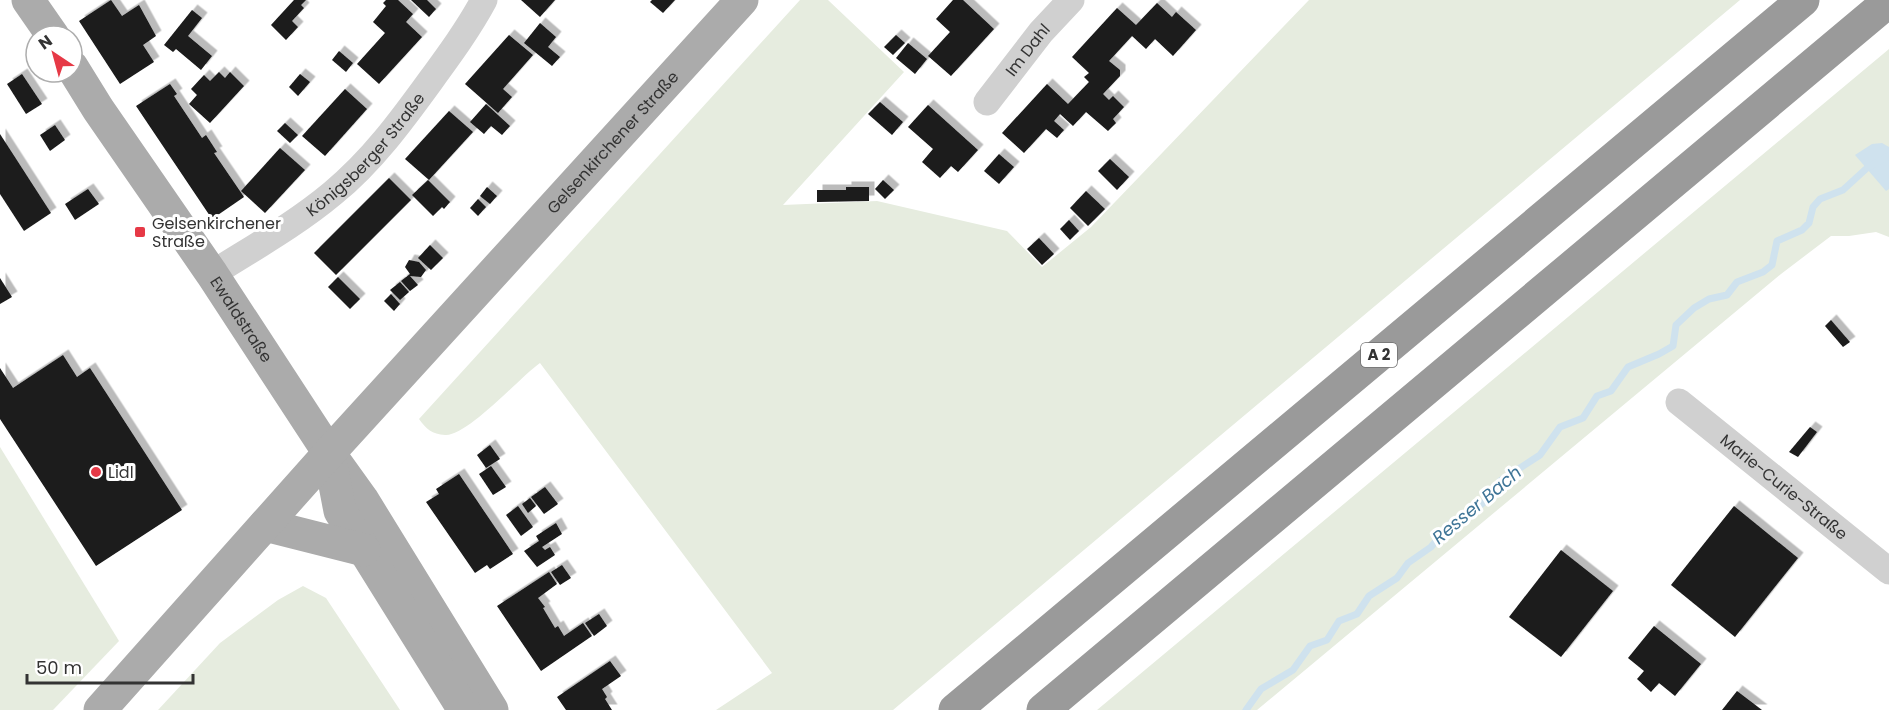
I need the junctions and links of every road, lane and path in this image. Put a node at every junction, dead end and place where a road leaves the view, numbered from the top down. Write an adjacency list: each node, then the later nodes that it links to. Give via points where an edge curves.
1 (28, 0): 7 (main road)
2 (484, 0): 10 (street, Königsberger Straße, via 414,103 362,166 294,223)
3 (742, 0): 12 (main road, Gelsenkirchener Straße)
4 (1071, 0): 9 (street, Im Dahl)
5 (1803, 0): 19 (highway, A 2)
6 (1889, 1): 20 (highway)
7 (44, 24)
8 (83, 84): 10 (main road, Ewaldstraße)
9 (987, 102)
10 (212, 274): 12 (main road, Ewaldstraße)
11 (1678, 402): 15 (street, Marie-Curie-Straße)
12 (329, 453): 13 (main road, Gelsenkirchener Straße); 14 (main road, Ewaldstraße, via 340,511); 18 (main road, Ewaldstraße, via 362,499)
13 (265, 525): 14 (main road); 16 (main road, Gelsenkirchener Straße)
14 (363, 550): 17 (main road, Ewaldstraße)
15 (1889, 571)
16 (100, 710)
17 (464, 710)
18 (492, 710)
19 (955, 710)
20 (1043, 710)

